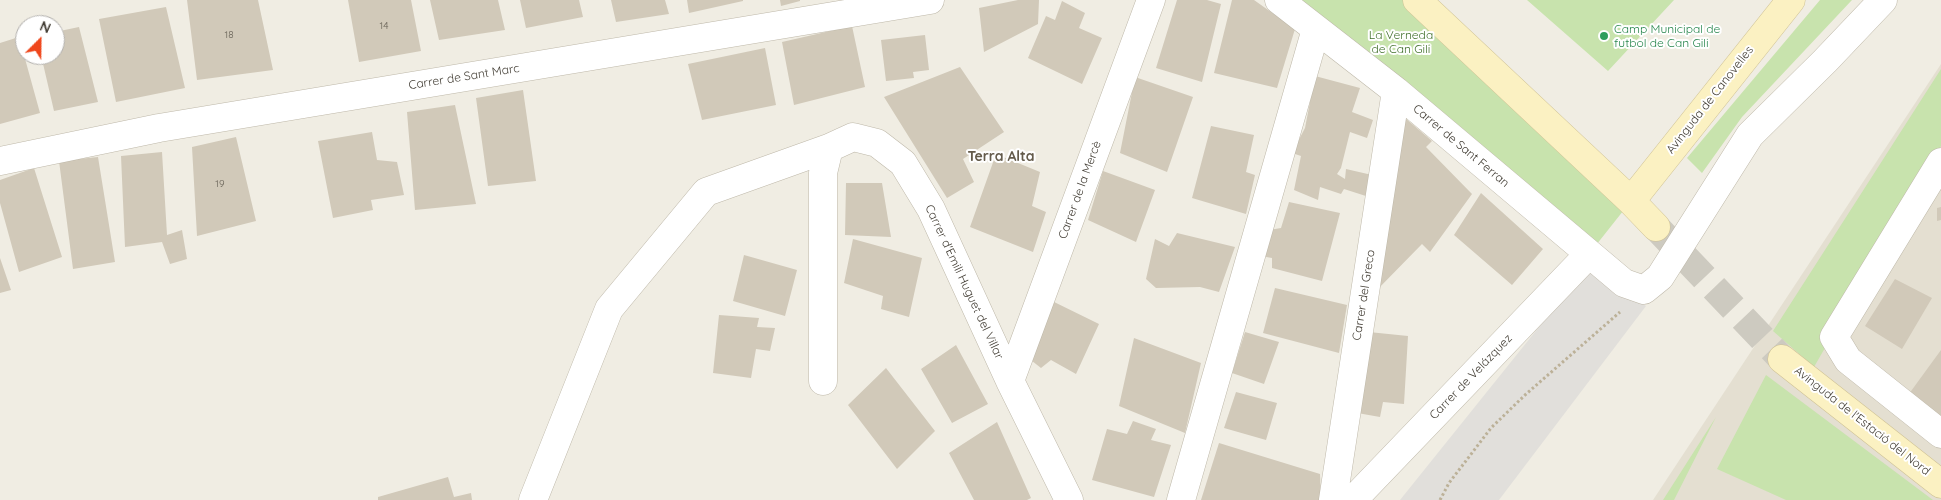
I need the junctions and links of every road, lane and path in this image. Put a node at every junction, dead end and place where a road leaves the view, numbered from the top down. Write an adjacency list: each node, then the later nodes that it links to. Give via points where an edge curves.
1 (930, 0): 10 (street, Carrer de Sant Marc, via 159,128)
2 (1151, 0): 18 (street, Carrer de la Mercè)
3 (1279, 0): 7 (street, Carrer de Sant Ferran)
4 (1417, 0): 12 (street)
5 (1791, 0): 12 (street, Avinguda de Canovelles)
6 (1883, 0): 15 (street, via 1750,135 1660,277)
7 (1316, 29): 8 (street, Carrer de Sant Ferran); 23 (street)
8 (1396, 91): 14 (street, Carrer de Sant Ferran); 24 (street, Carrer del Greco)
9 (829, 148): 17 (street, via 823,173); 18 (street, Carrer d'Emili Huguet del Villar, via 853,137 877,143 902,162 931,208); 21 (street, Carrer d'Emili Huguet del Villar, via 706,192 609,309)
10 (0, 161)
11 (1941, 162): 19 (street, via 1834,337 1848,360)
12 (1631, 201): 13 (street)
13 (1656, 227)
14 (1588, 254): 15 (street, Carrer de Sant Ferran, via 1624,283); 25 (street, Carrer de Velázquez)
15 (1644, 290): 26 (path, via 1491,428)
16 (1782, 359): 20 (street, Avinguda de l'Estació del Nord)
17 (823, 381)
18 (1010, 381): 22 (street, Carrer d'Emili Huguet del Villar)
19 (1941, 434)
20 (1941, 484)
21 (533, 500)
22 (1070, 500)
23 (1181, 500)
24 (1333, 500)
25 (1353, 500)
26 (1440, 500)

